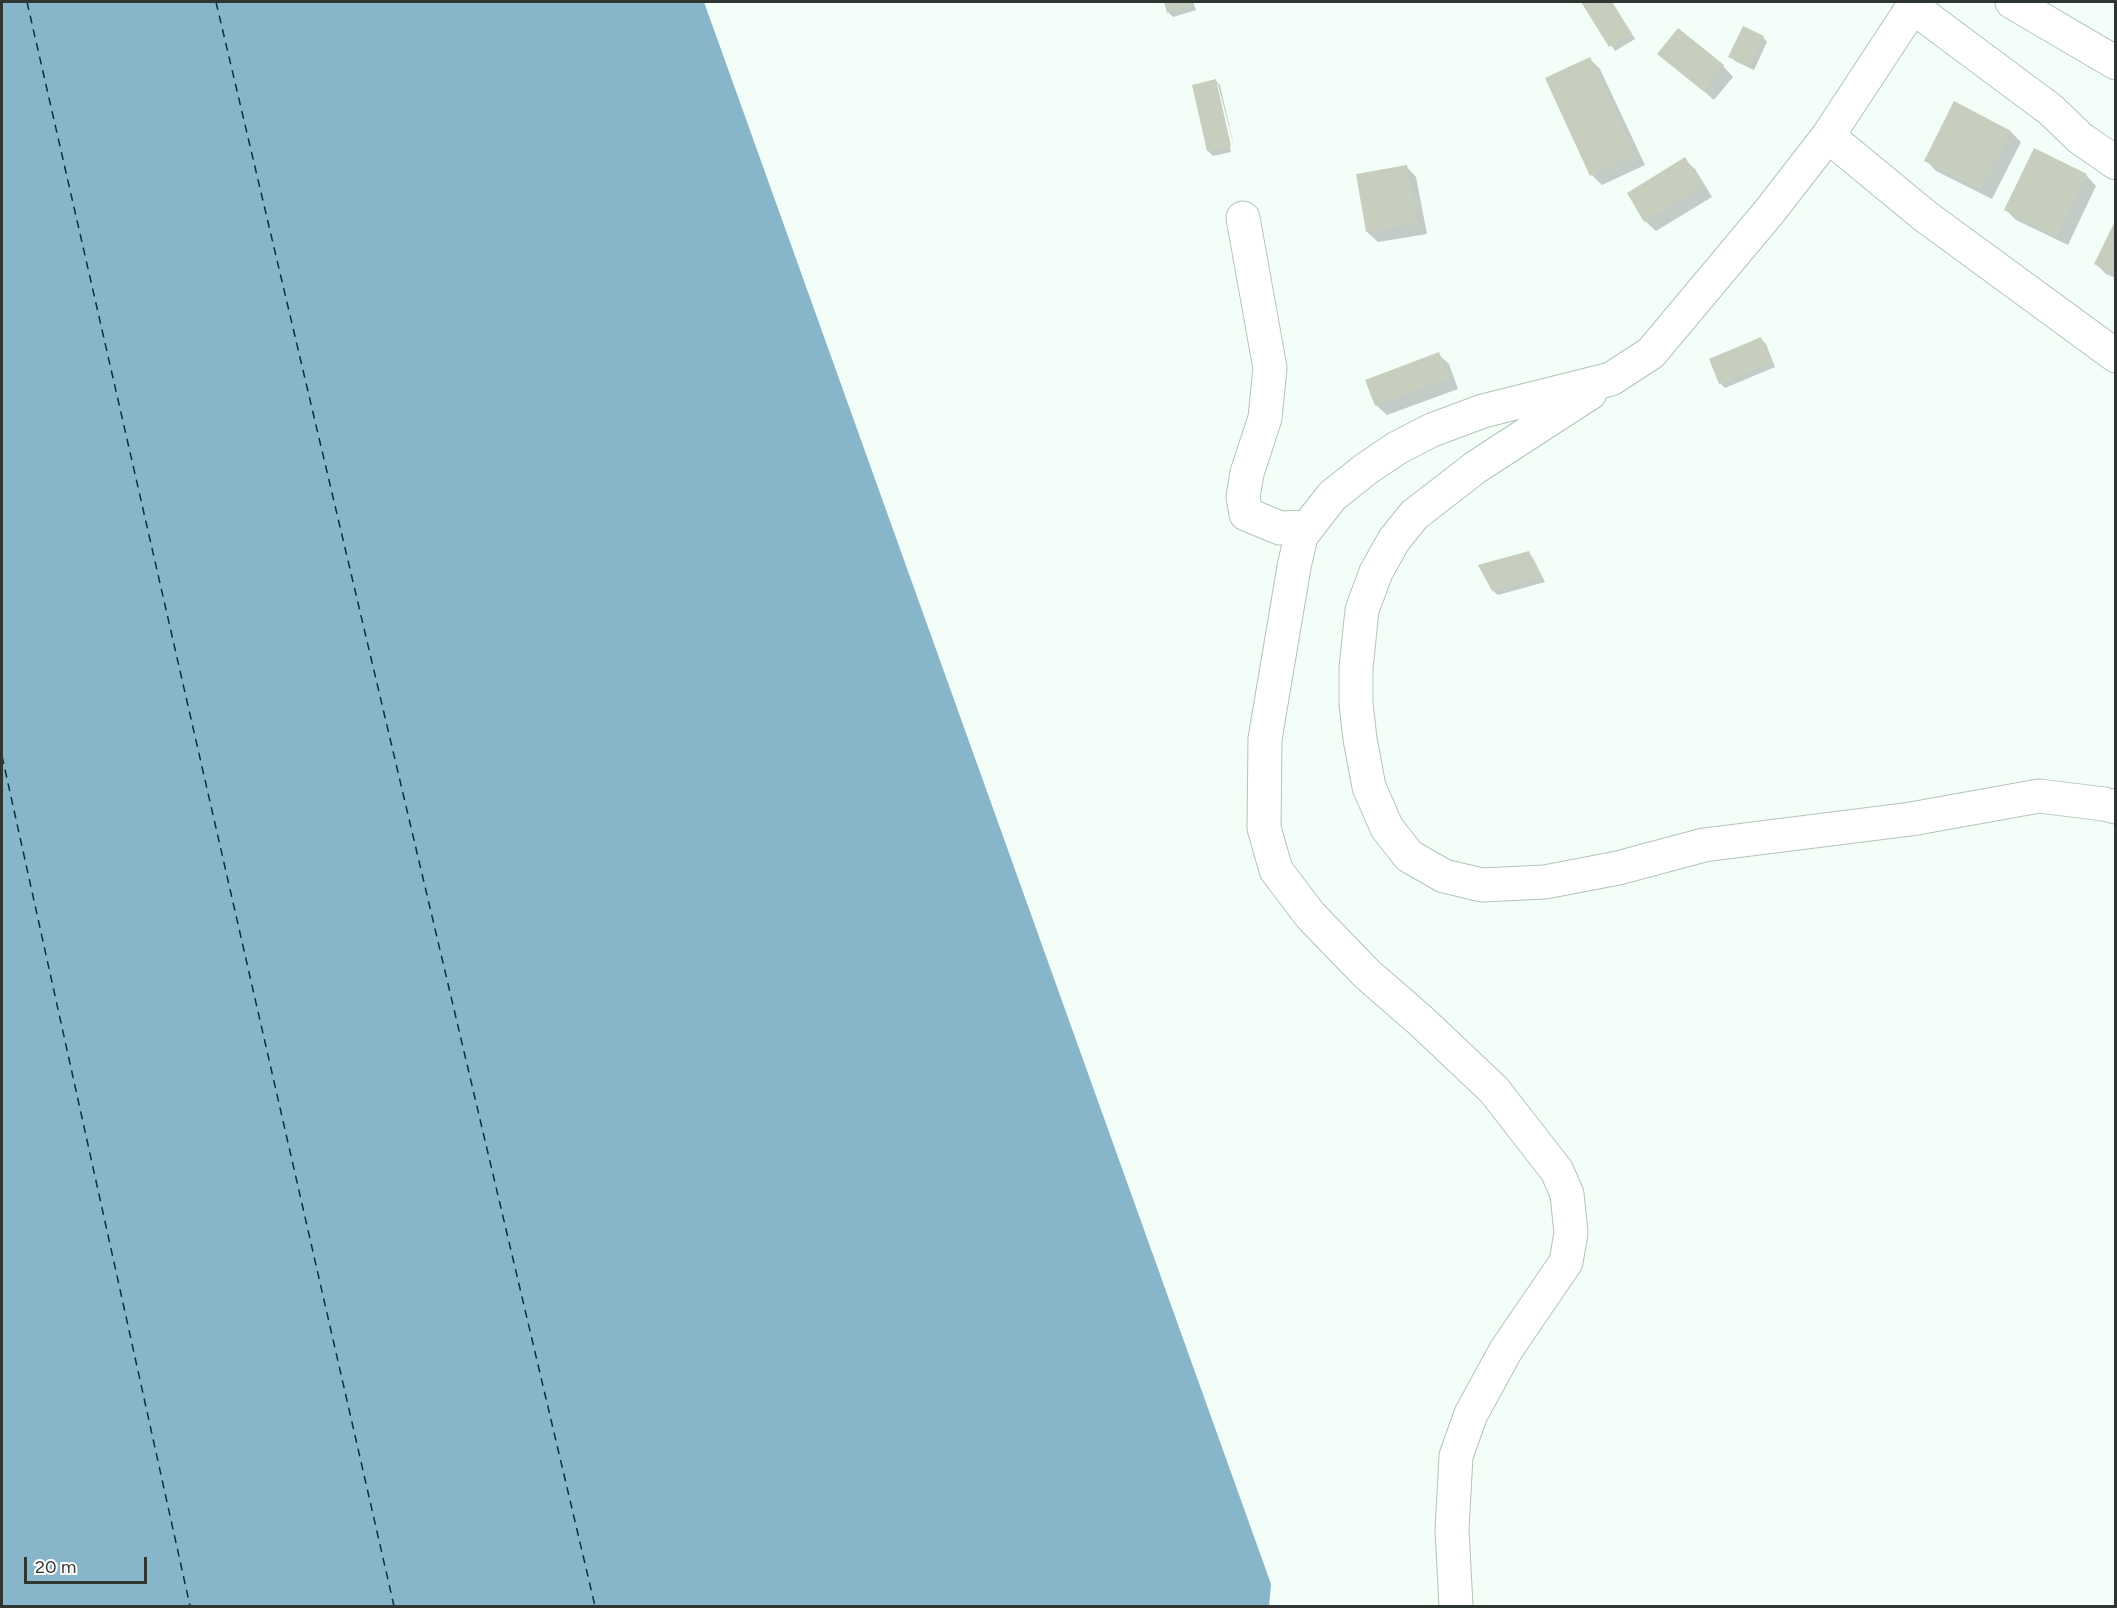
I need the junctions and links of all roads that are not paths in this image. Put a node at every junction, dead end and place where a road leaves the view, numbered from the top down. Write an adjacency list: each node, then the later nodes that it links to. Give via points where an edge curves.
1 (2012, 2): 3 (street)
2 (1915, 5): 4 (street); 5 (street)
3 (2115, 63)
4 (1828, 136): 7 (street, via 1925,216); 8 (street, via 1651,352)
5 (2115, 163)
6 (1244, 218): 9 (street, via 1270,368 1265,418 1243,497 1246,514 1280,528)
7 (2115, 356)
8 (1611, 379): 9 (street, via 1483,411 1432,430 1366,469 1332,496); 10 (street, via 1476,467 1414,515 1376,572 1362,610 1356,668 1360,739 1369,787 1387,828 1409,856 1444,876 1482,885 1545,882 1704,845 1911,819 2039,796)
9 (1308, 527): 11 (street, via 1301,536 1294,567 1265,739 1264,828 1276,870 1310,915 1367,974 1494,1090 1557,1171 1567,1194 1571,1233 1566,1262 1501,1359 1470,1414 1456,1456 1452,1530)
10 (2115, 807)
11 (1456, 1606)

